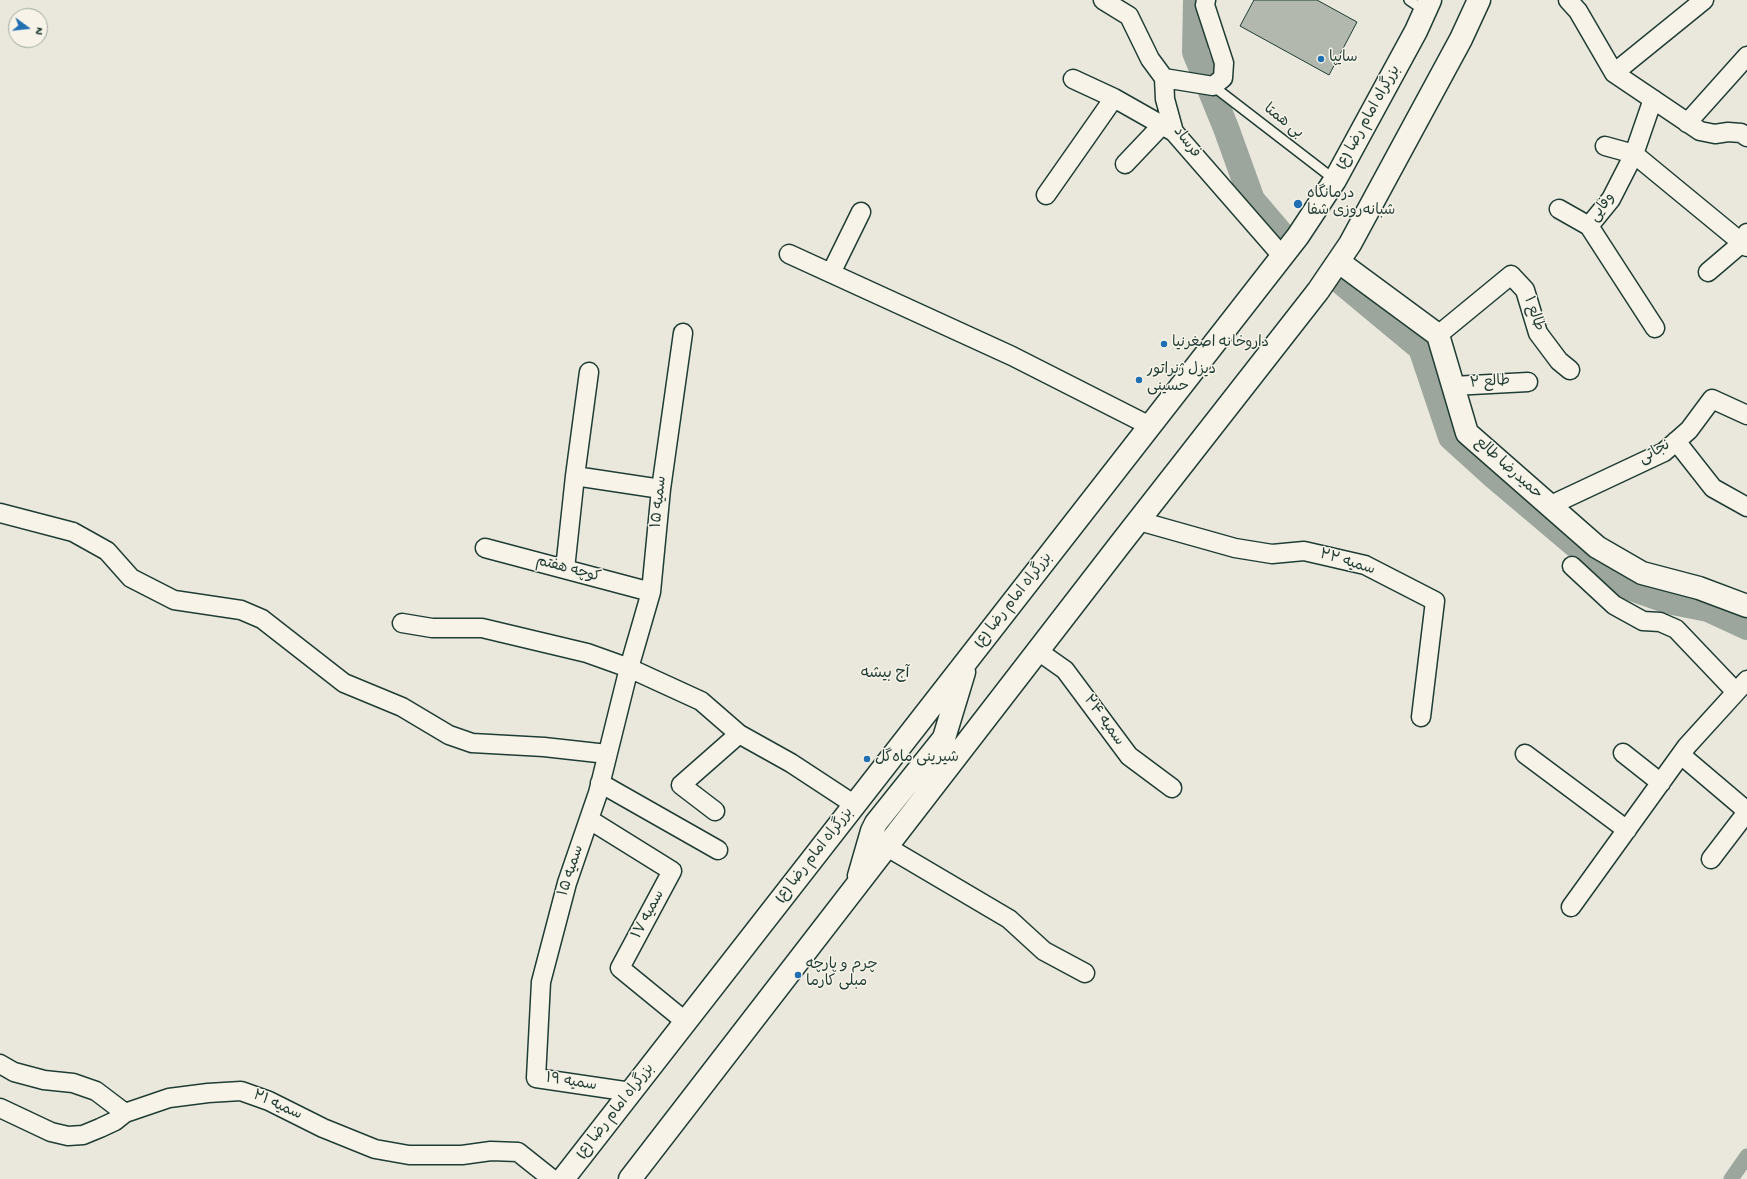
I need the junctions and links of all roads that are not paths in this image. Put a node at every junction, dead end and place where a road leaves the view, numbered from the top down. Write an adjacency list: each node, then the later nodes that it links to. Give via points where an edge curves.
1 (1103, 0): 9 (street, via 1129,16 1150,59)
2 (1206, 0): 11 (street, via 1205,5 1224,63 1223,78)
3 (1479, 0): 28 (main road, via 1462,39)
4 (1568, 0): 8 (street, via 1578,11)
5 (1704, 0): 8 (street)
6 (1421, 4): 20 (main road, بزرگراه امام رضا (ع))
7 (1747, 56): 14 (street)
8 (1614, 73): 13 (street)
9 (1164, 78): 11 (street); 15 (street, فرساد)
10 (1073, 79): 12 (street)
11 (1210, 85): 20 (lane, بی همتا)
12 (1114, 98): 15 (street); 21 (street)
13 (1653, 100): 14 (street); 18 (street, وفایی)
14 (1688, 123): 16 (street, via 1700,131 1715,134 1741,133)
15 (1168, 128): 19 (street); 27 (street, فرساد)
16 (1747, 136)
17 (1605, 146): 18 (street)
18 (1634, 154): 24 (street, وفایی, via 1611,199); 25 (street)
19 (1125, 164)
20 (1335, 180): 27 (main road, بزرگراه امام رضا (ع))
21 (1046, 195)
22 (1559, 209): 24 (street)
23 (861, 212): 30 (street)
24 (1589, 226): 31 (street, وفایی)
25 (1745, 241): 29 (street)
26 (789, 254): 30 (street)
27 (1283, 257): 39 (main road, بزرگراه امام رضا (ع))
28 (1339, 262): 33 (main road); 46 (main road)
29 (1708, 272)
30 (831, 273): 39 (street, via 1012,356)
31 (1655, 328)
32 (682, 333): 42 (street, سمیه ۱۵)
33 (1438, 335): 34 (street, طالع ۱, via 1511,275 1525,290 1538,333 1559,361); 37 (main road, حمیدرضا طالع)
34 (1570, 370)
35 (589, 372): 41 (street)
36 (1528, 382): 37 (street, طالع ۲)
37 (1453, 386): 43 (main road, حمیدرضا طالع, via 1467,433)
38 (1747, 415): 40 (street, نجاتی, via 1712,399 1689,430)
39 (1150, 426): 54 (main road, بزرگراه امام رضا (ع))
40 (1676, 441): 43 (street, نجاتی, via 1664,452); 44 (street, via 1713,488)
41 (574, 476): 42 (street); 49 (street)
42 (660, 489): 50 (street, سمیه ۱۵)
43 (1549, 506): 51 (main road, حمیدرضا طالع, via 1597,547 1642,573 1699,588)
44 (1747, 507)
45 (0, 513): 60 (street, via 73,532 107,551 131,578 174,600 241,610 262,619 344,683 402,707 449,735 472,744 544,747)
46 (1139, 521): 53 (main road); 57 (street, سمیه ۲۲, via 1235,548 1272,554 1304,550 1364,565 1435,601)
47 (485, 548): 49 (street, کوچه هفتم)
48 (1572, 566): 56 (street, via 1614,605 1643,621 1660,622 1676,629)
49 (565, 569): 50 (street, کوچه هفتم)
50 (651, 592): 55 (street, سمیه ۱۵)
51 (1747, 606)
52 (402, 623): 55 (street, via 432,628 482,628 587,653)
53 (1038, 651): 67 (street, سمیه ۲۴, via 1065,670 1129,756); 68 (main road)
54 (968, 660): 63 (main road, بزرگراه امام رضا (ع)); 64 (main road, via 945,735)
55 (629, 668): 58 (street, via 701,701); 60 (street, سمیه ۱۵)
56 (1742, 686): 62 (street)
57 (1421, 717)
58 (739, 734): 69 (street, via 791,763); 70 (street, via 681,785)
59 (1623, 753): 66 (street)
60 (608, 754): 65 (street, سمیه ۱۵)
61 (1525, 754): 73 (street)
62 (1681, 755): 66 (street); 71 (street)
63 (891, 758): 64 (main road); 69 (main road, بزرگراه امام رضا (ع))
64 (913, 777): 68 (main road); 77 (main road, via 874,826)
65 (600, 783): 72 (street, سمیه ۱۵); 75 (street)
66 (1661, 783): 73 (street)
67 (1172, 788)
68 (929, 792): 74 (main road)
69 (855, 805): 80 (main road, بزرگراه امام رضا (ع))
70 (715, 811)
71 (1747, 812): 76 (street)
72 (590, 820): 80 (street, سمیه ۱۷, via 672,872 620,968); 82 (street, سمیه ۱۵, via 567,883 541,982)
73 (1627, 830): 78 (street)
74 (887, 847): 77 (main road); 79 (street, via 1009,919 1044,951)
75 (718, 850)
76 (1711, 859)
77 (856, 887): 88 (main road)
78 (1571, 907)
79 (1085, 973)
80 (686, 1022): 83 (main road, بزرگراه امام رضا (ع))
81 (0, 1064): 85 (street, via 14,1072 44,1080 73,1083 96,1091)
82 (536, 1078): 83 (street, سمیه ۱۹)
83 (631, 1092): 87 (main road, بزرگراه امام رضا (ع))
84 (0, 1108): 85 (street, سمیه ۲۱, via 52,1132 68,1136 83,1135 115,1121)
85 (125, 1113): 86 (street, سمیه ۲۱, via 169,1098 241,1091 269,1100 323,1128 375,1149 409,1156 462,1155 490,1151 518,1152)
86 (552, 1179)
87 (564, 1179)
88 (630, 1179)

